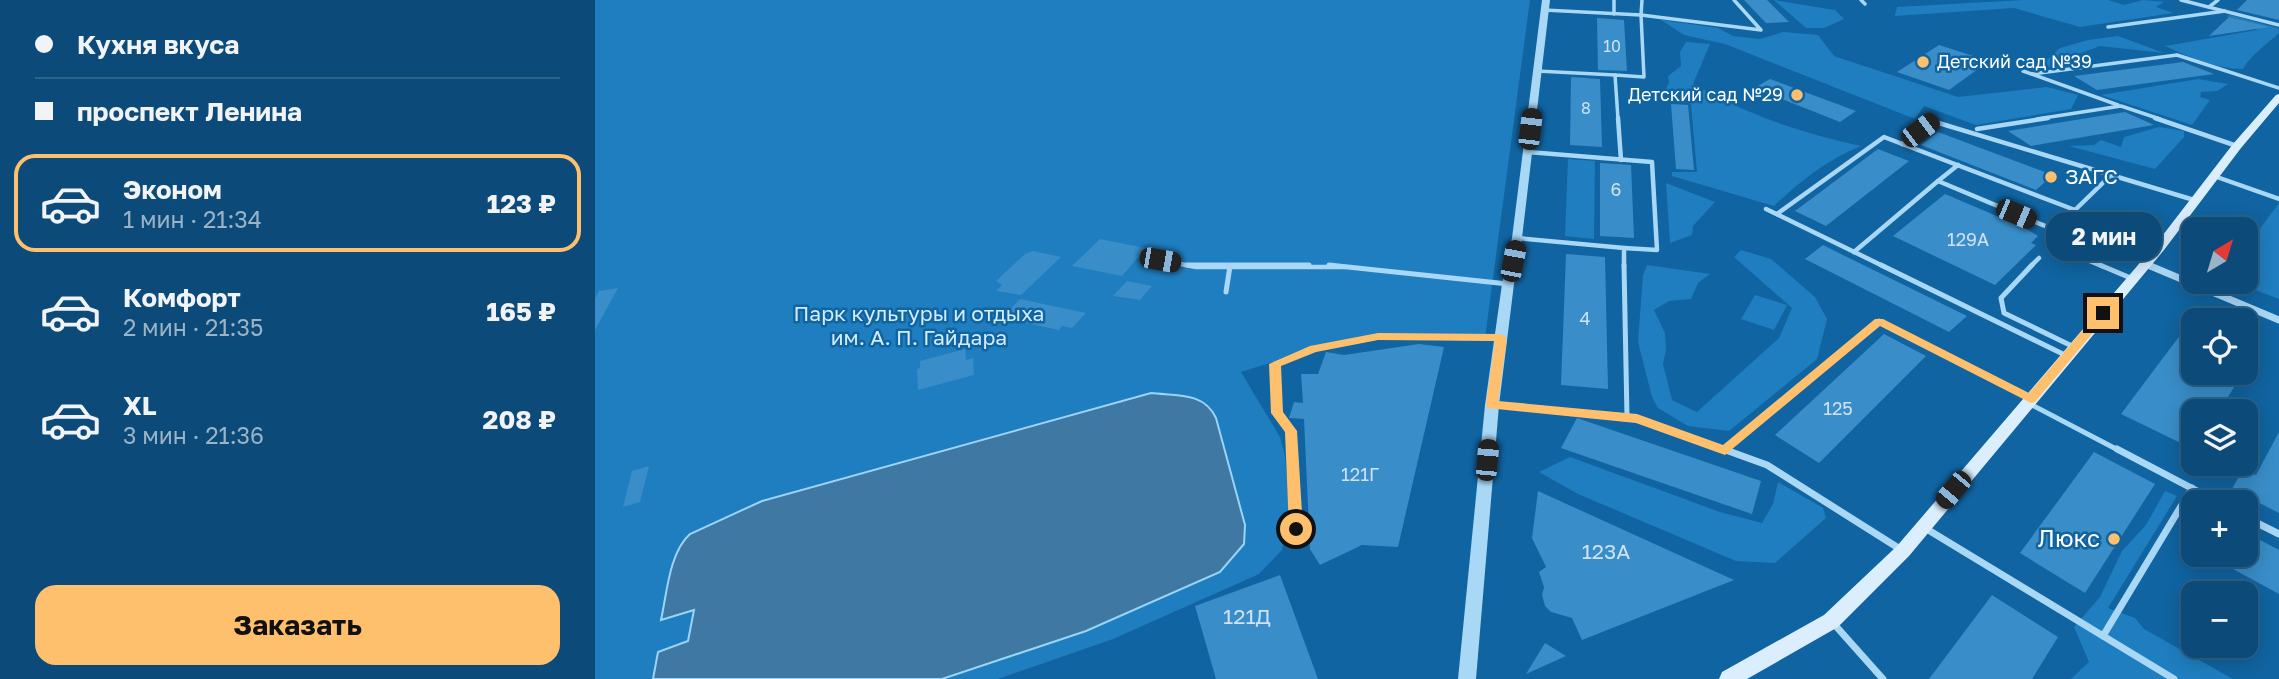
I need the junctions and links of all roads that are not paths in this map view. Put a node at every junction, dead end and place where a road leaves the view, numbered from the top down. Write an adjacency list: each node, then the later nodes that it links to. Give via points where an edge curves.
1 (1614, 0): 11 (lane)
2 (1642, 0): 12 (lane)
3 (1734, 0): 12 (lane, via 1761,30)
4 (1861, 0): 7 (lane)
5 (2181, 0): 9 (lane)
6 (2218, 0): 9 (lane)
7 (1865, 4)
8 (1545, 5): 11 (lane); 15 (street)
9 (2209, 7): 10 (lane)
10 (2225, 12): 13 (lane); 14 (lane)
11 (1614, 14): 12 (lane)
12 (1641, 15): 18 (lane, via 1644,77)
13 (2279, 25)
14 (2108, 27)
15 (1537, 71): 18 (lane); 25 (street)
16 (2023, 71): 17 (lane)
17 (2032, 74): 19 (lane, via 2177,55); 21 (lane)
18 (1615, 75): 26 (lane)
19 (2279, 88)
20 (2279, 97): 24 (main road)
21 (2121, 106): 22 (lane); 24 (lane)
22 (1977, 129)
23 (1902, 144): 27 (lane); 28 (lane, via 1932,121); 35 (lane, via 1884,137)
24 (2237, 146): 29 (main road)
25 (1527, 152): 26 (lane); 38 (street)
26 (1621, 160): 40 (lane, via 1652,162 1657,250)
27 (1958, 165): 30 (lane); 34 (lane)
28 (2111, 175): 32 (lane); 34 (lane)
29 (2214, 176): 31 (lane); 32 (main road)
30 (1938, 181): 37 (lane); 41 (lane)
31 (2279, 199)
32 (2195, 201): 39 (main road)
33 (1766, 209): 35 (lane)
34 (2075, 210): 36 (lane)
35 (1777, 214): 41 (lane)
36 (2086, 219): 37 (lane); 39 (lane)
37 (2069, 236): 46 (lane, via 2068,252)
38 (1517, 238): 40 (lane); 47 (street)
39 (2159, 247): 44 (main road)
40 (1624, 248): 54 (lane)
41 (1854, 252): 51 (lane)
42 (2039, 258): 51 (lane, via 2001,298 2004,313)
43 (1160, 260): 45 (lane, via 1196,267)
44 (2145, 264): 46 (main road); 49 (street)
45 (1230, 266): 47 (lane, via 1327,265); 48 (lane)
46 (2133, 279): 51 (main road)
47 (1508, 284): 50 (street)
48 (1226, 292)
49 (2279, 320)
50 (1501, 338): 53 (street); 60 (lane, via 1378,337 1314,349 1275,364 1277,413 1291,431)
51 (2071, 352): 52 (main road)
52 (2029, 401): 55 (lane, via 1879,321); 56 (lane); 59 (main road)
53 (1492, 405): 54 (lane); 65 (street)
54 (1627, 417): 55 (lane)
55 (1725, 450): 62 (lane, via 1767,466)
56 (2192, 488): 57 (lane); 64 (lane)
57 (2196, 490)
58 (2258, 524): 61 (lane)
59 (1923, 526): 62 (main road); 64 (lane)
60 (1296, 529)
61 (2279, 534)
62 (1903, 551): 63 (main road)
63 (1831, 621): 66 (main road); 67 (lane)
64 (2102, 636): 68 (lane)
65 (1467, 679)
66 (1729, 679)
67 (1883, 679)
68 (2174, 679)

